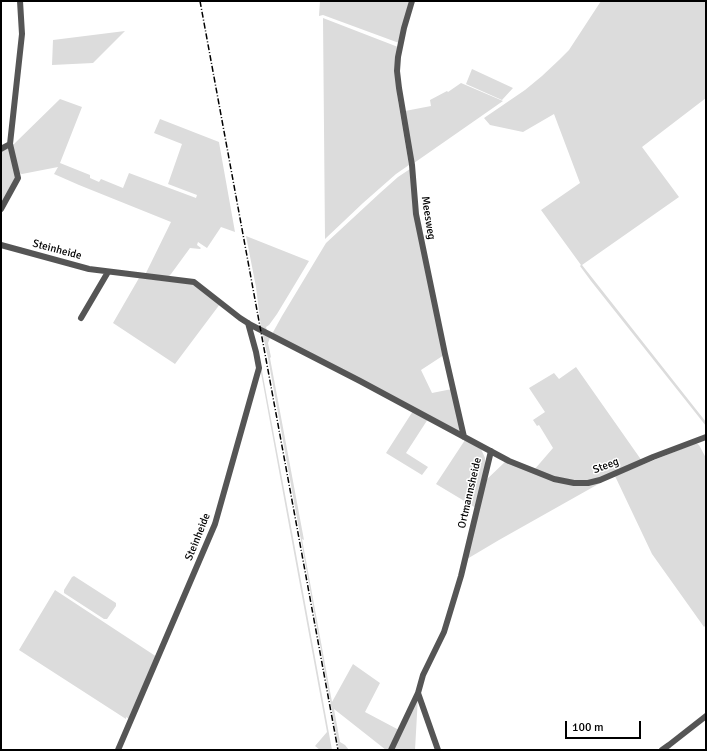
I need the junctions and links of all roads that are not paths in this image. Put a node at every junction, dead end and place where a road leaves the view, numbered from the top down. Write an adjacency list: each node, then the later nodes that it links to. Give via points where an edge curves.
1 (20, 1): 3 (street, via 22,34)
2 (412, 1): 11 (street, Meesweg, via 398,57 399,88 412,166 416,214)
3 (10, 144): 4 (street); 5 (street, via 18,178)
4 (1, 149)
5 (1, 209)
6 (1, 245): 7 (street, Steinheide)
7 (108, 272): 8 (street); 9 (street, Steinheide, via 194,282)
8 (81, 318)
9 (248, 323): 10 (street, Steinheide); 16 (street, Steinheide, via 259,368 215,524)
10 (262, 330): 11 (street, Ortmannsheide)
11 (464, 437): 13 (street, Ortmannsheide)
12 (706, 437): 13 (street, Steeg, via 588,483 554,479)
13 (490, 451): 14 (street, Ortmannsheide, via 461,576 444,632 423,675)
14 (418, 693): 17 (street, Ortmannsheide); 18 (street)
15 (706, 716): 19 (street)
16 (118, 750)
17 (391, 750)
18 (438, 750)
19 (662, 750)

